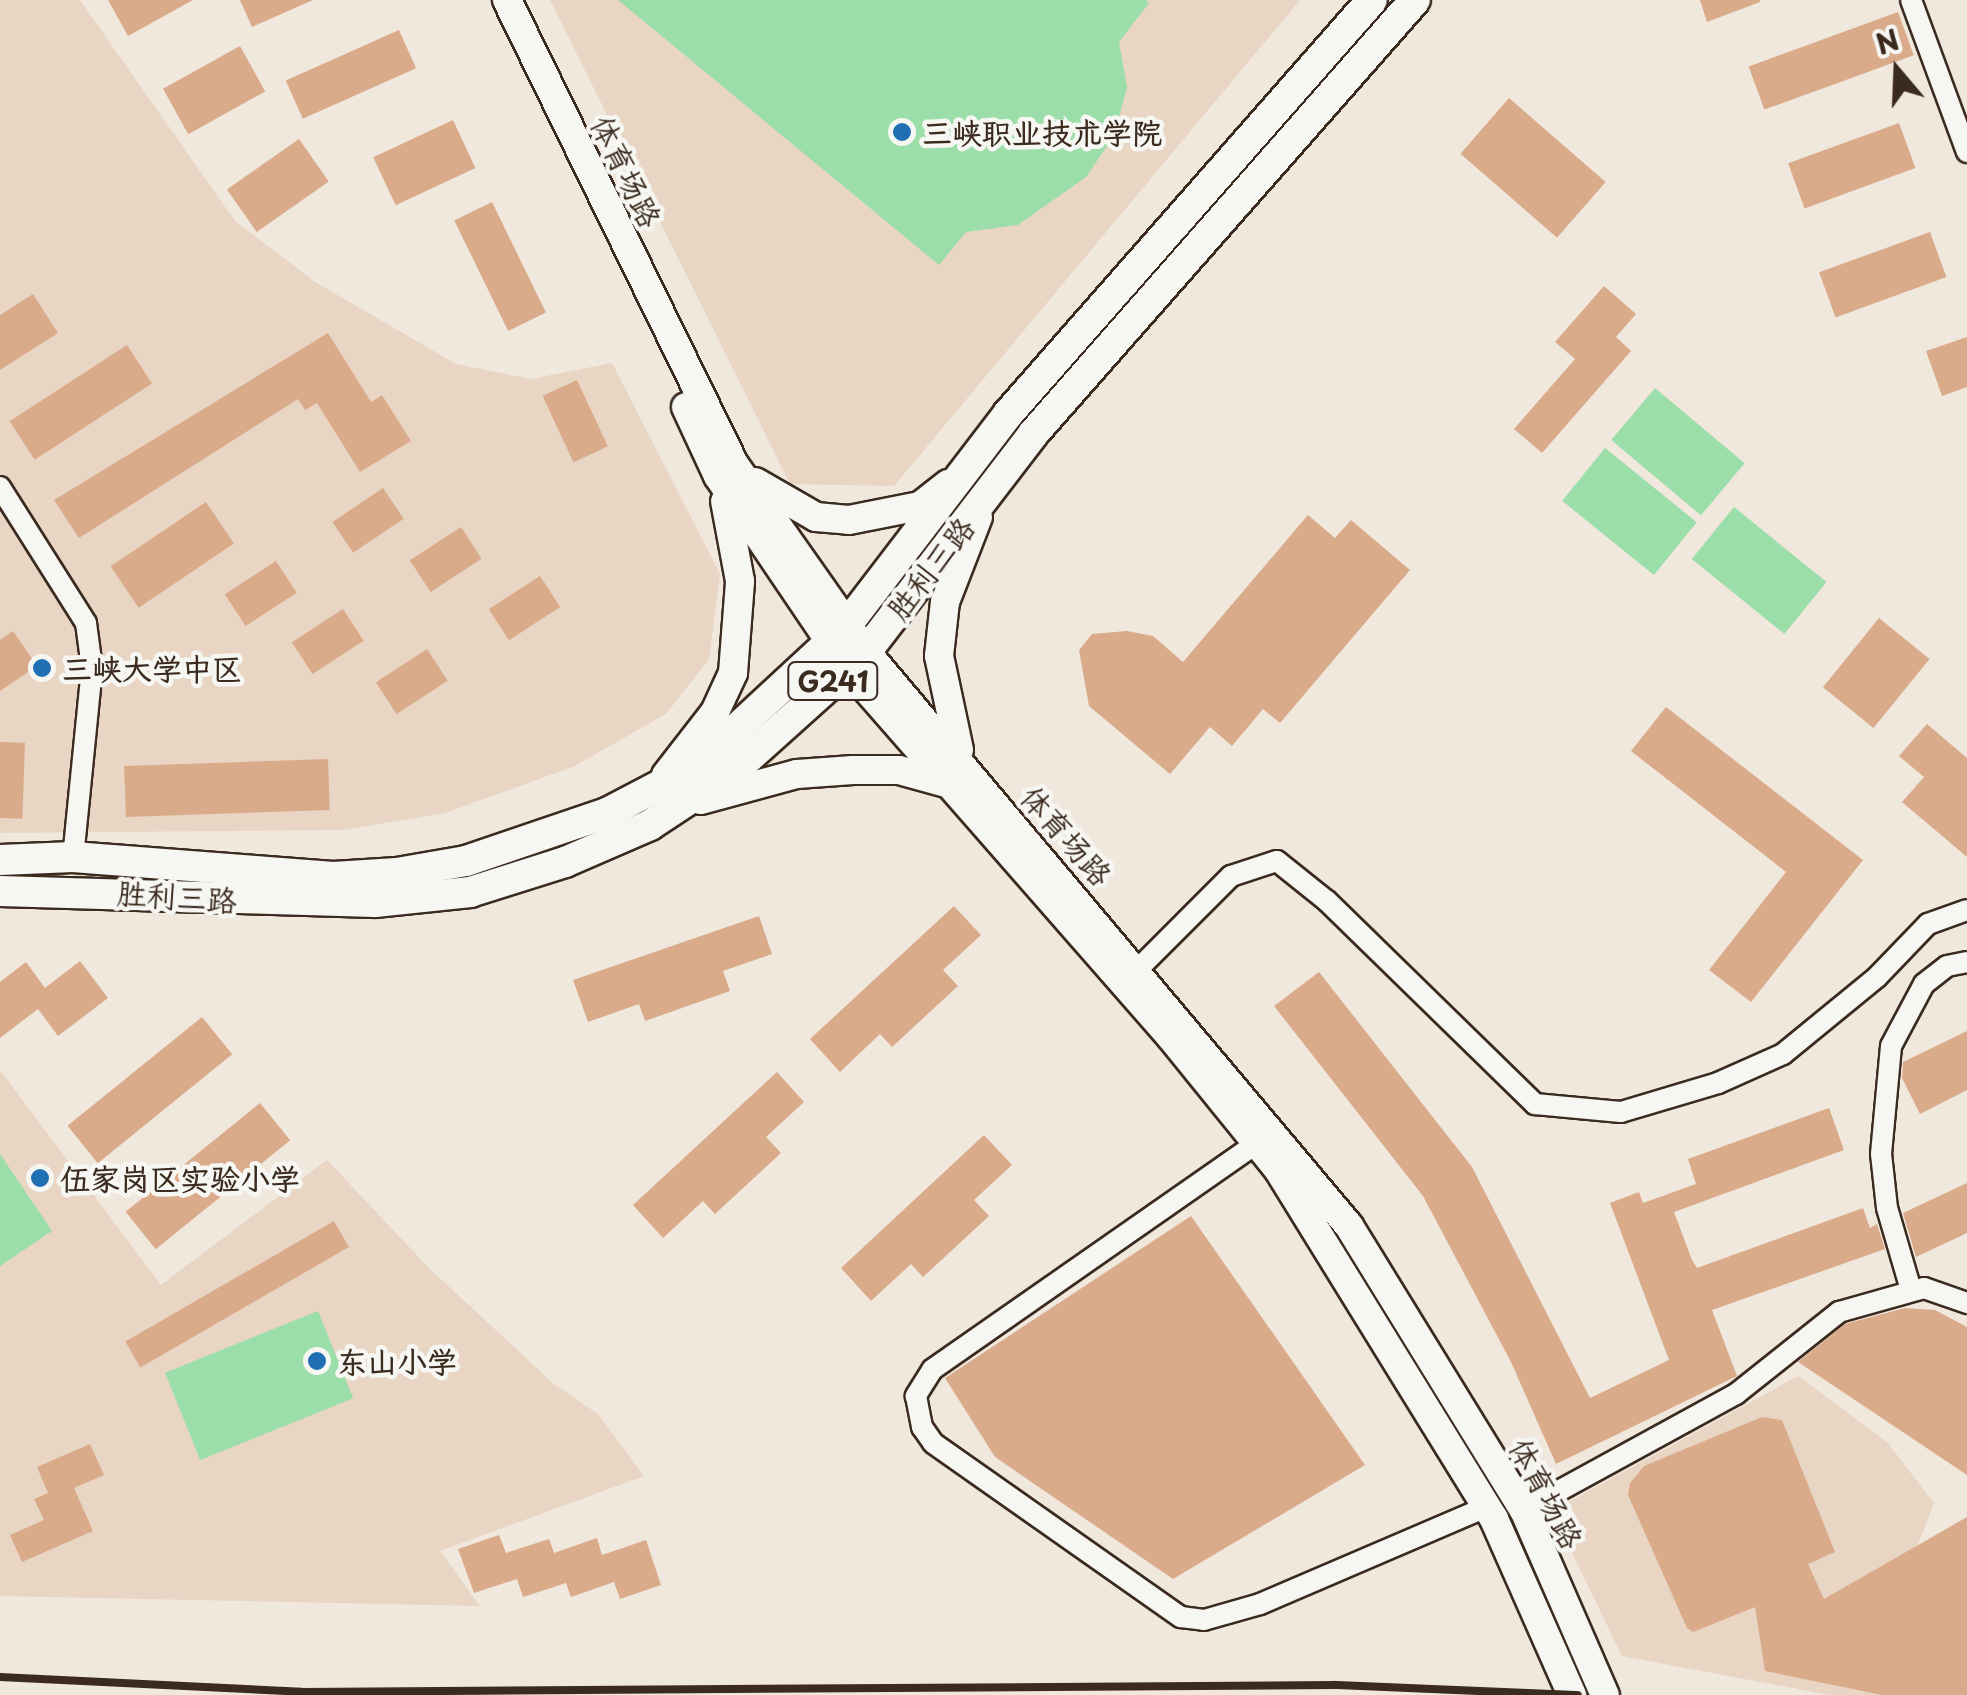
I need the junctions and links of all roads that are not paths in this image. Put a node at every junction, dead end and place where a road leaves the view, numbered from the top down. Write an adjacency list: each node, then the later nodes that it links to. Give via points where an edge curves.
1 (491, 0): 7 (main road, 体育场路)
2 (507, 0): 7 (main road, 体育场路)
3 (1372, 0): 8 (main road, 胜利三路 / G241)
4 (1415, 0): 10 (main road, 胜利三路 / G241)
5 (1911, 0): 6 (street)
6 (1967, 152)
7 (726, 470): 8 (main road, via 816,516 849,520 920,506); 11 (main road, 体育场路); 14 (main road, via 740,581 733,673)
8 (965, 471): 11 (main road, 胜利三路 / G241)
9 (0, 487): 15 (street, via 86,623 92,668)
10 (989, 492): 12 (main road, 胜利三路 / G241); 13 (main road, via 945,602 939,656)
11 (838, 633): 12 (main road, 体育场路); 14 (main road, 胜利三路 / G241)
12 (857, 660): 13 (main road, 体育场路); 14 (main road, 胜利三路 / G241, via 738,767)
13 (955, 774): 14 (main road, via 798,774); 20 (main road, 体育场路); 21 (main road, 体育场路)
14 (662, 800): 15 (main road, 胜利三路 / G241, via 466,861 398,873 332,878); 17 (main road, 胜利三路 / G241, via 565,862 470,892 334,906)
15 (73, 857): 16 (main road, 胜利三路 / G241)
16 (0, 860)
17 (0, 890)
18 (1967, 910): 20 (street, via 1928,924 1877,978 1783,1054 1621,1112 1535,1104 1328,900 1277,860 1231,876)
19 (1967, 962): 22 (street, via 1947,966 1924,984 1892,1046 1881,1154 1887,1208)
20 (1138, 969): 25 (main road, 体育场路, via 1349,1226)
21 (1257, 1144): 24 (main road, 体育场路, via 1347,1274); 24 (street, via 932,1370 916,1396 922,1427 949,1454 1192,1618 1260,1604)
22 (1911, 1290): 23 (street); 25 (street, via 1840,1312 1736,1394)
23 (1967, 1303)
24 (1486, 1507): 26 (main road, 体育场路)
25 (1524, 1510): 27 (main road, 体育场路)
26 (1572, 1695)
27 (1605, 1695)

